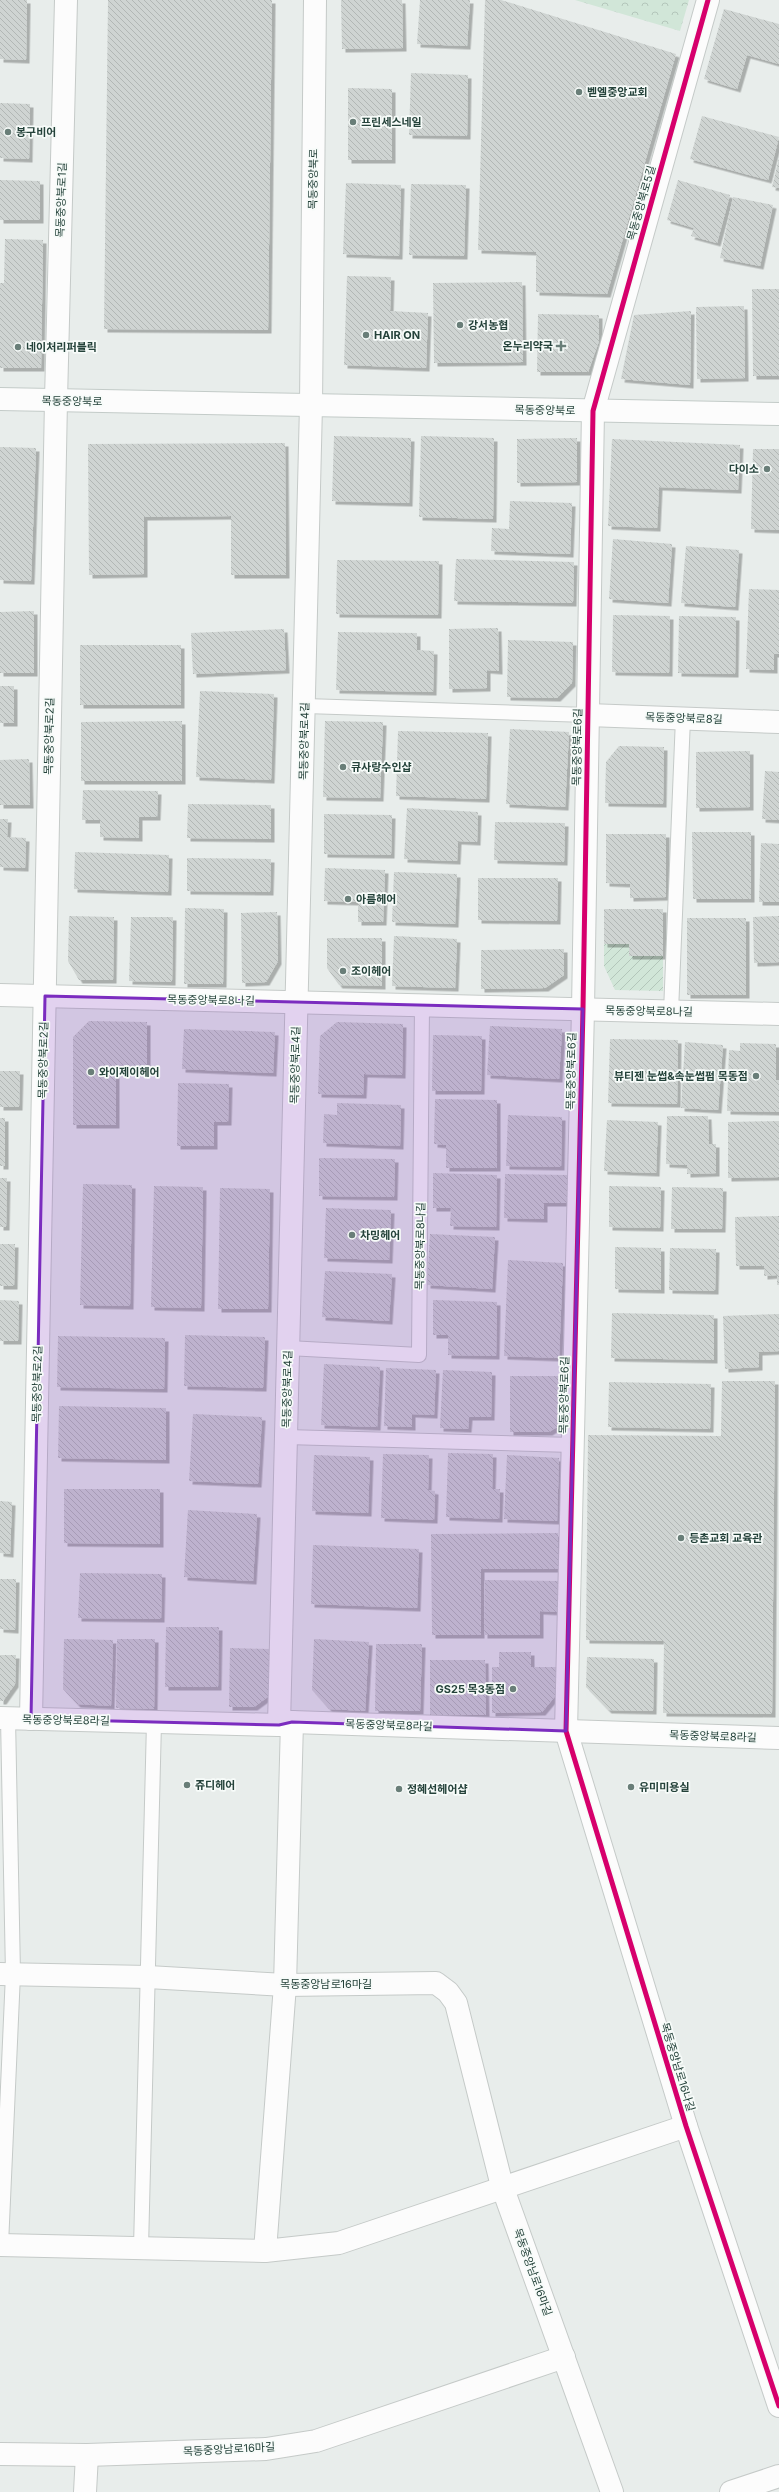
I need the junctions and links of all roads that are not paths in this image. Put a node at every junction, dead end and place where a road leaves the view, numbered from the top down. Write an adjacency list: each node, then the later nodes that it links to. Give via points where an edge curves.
1 (66, 0): 5 (street, 목동중앙북로1길)
2 (315, 0): 6 (street, 목동중앙북로)
3 (708, 0): 7 (street, 목동중앙북로5길)
4 (0, 399): 5 (street, 목동중앙북로)
5 (56, 400): 6 (street, 목동중앙북로); 14 (street, 목동중앙북로2길)
6 (311, 405): 7 (street, 목동중앙북로); 9 (street, 목동중앙북로4길)
7 (593, 411): 8 (street, 목동중앙북로); 10 (street, 목동중앙북로6길)
8 (779, 414)
9 (304, 706): 10 (lane, 목동중앙북로6길); 15 (street, 목동중앙북로4길)
10 (588, 715): 11 (street, 목동중앙북로8길); 17 (street, 목동중앙북로6길)
11 (683, 718): 12 (street, 목동중앙북로8길); 18 (lane)
12 (779, 722)
13 (0, 995): 14 (street, 목동중앙북로8나길)
14 (44, 996): 15 (street, 목동중앙북로8나길); 24 (street, 목동중앙북로2길)
15 (297, 1002): 16 (street, 목동중앙북로8나길); 20 (street, 목동중앙북로4길)
16 (422, 1005): 17 (street, 목동중앙북로8나길); 20 (lane, 목동중앙북로8나길, via 419,1355)
17 (583, 1009): 18 (street, 목동중앙북로8나길); 22 (street, 목동중앙북로6길)
18 (671, 1012): 19 (street, 목동중앙북로8나길)
19 (779, 1014)
20 (288, 1348): 21 (street, 목동중앙북로4길)
21 (286, 1437): 22 (lane, 목동중앙북로6길); 26 (street, 목동중앙북로4길)
22 (573, 1445): 27 (street, 목동중앙북로6길)
23 (4, 1718): 24 (street, 목동중앙북로8라길); 29 (lane)
24 (30, 1719): 25 (street, 목동중앙북로8라길)
25 (154, 1722): 26 (street, 목동중앙북로8라길); 30 (lane)
26 (285, 1724): 27 (street, 목동중앙북로8라길); 31 (street, 목동중앙북로4길)
27 (566, 1731): 28 (street, 목동중앙북로8라길); 32 (street, 목동중앙남로16나길)
28 (779, 1738)
29 (7, 1974): 30 (street, 목동중앙남로16마길); 34 (lane)
30 (148, 1976): 31 (street, 목동중앙남로16마길); 35 (lane)
31 (285, 1985): 33 (street, 목동중앙남로16마길, via 436,1983 448,1992 456,2003); 36 (street, 목동중앙북로4길)
32 (686, 2126): 33 (street, 목동중앙남로16나길); 38 (street, 목동중앙남로16나길)
33 (502, 2186): 36 (street, via 339,2243); 37 (street, 목동중앙남로16마길)
34 (1, 2245): 35 (street)
35 (141, 2248): 36 (street)
36 (265, 2250)
37 (564, 2357): 40 (street, 목동중앙남로16마길, via 316,2441 266,2449); 43 (street, 목동중앙남로16마길)
38 (779, 2406)
39 (0, 2454): 40 (street, 목동중앙남로16마길)
40 (87, 2455): 42 (street)
41 (779, 2476): 44 (street)
42 (85, 2492)
43 (612, 2492)
44 (731, 2492)

